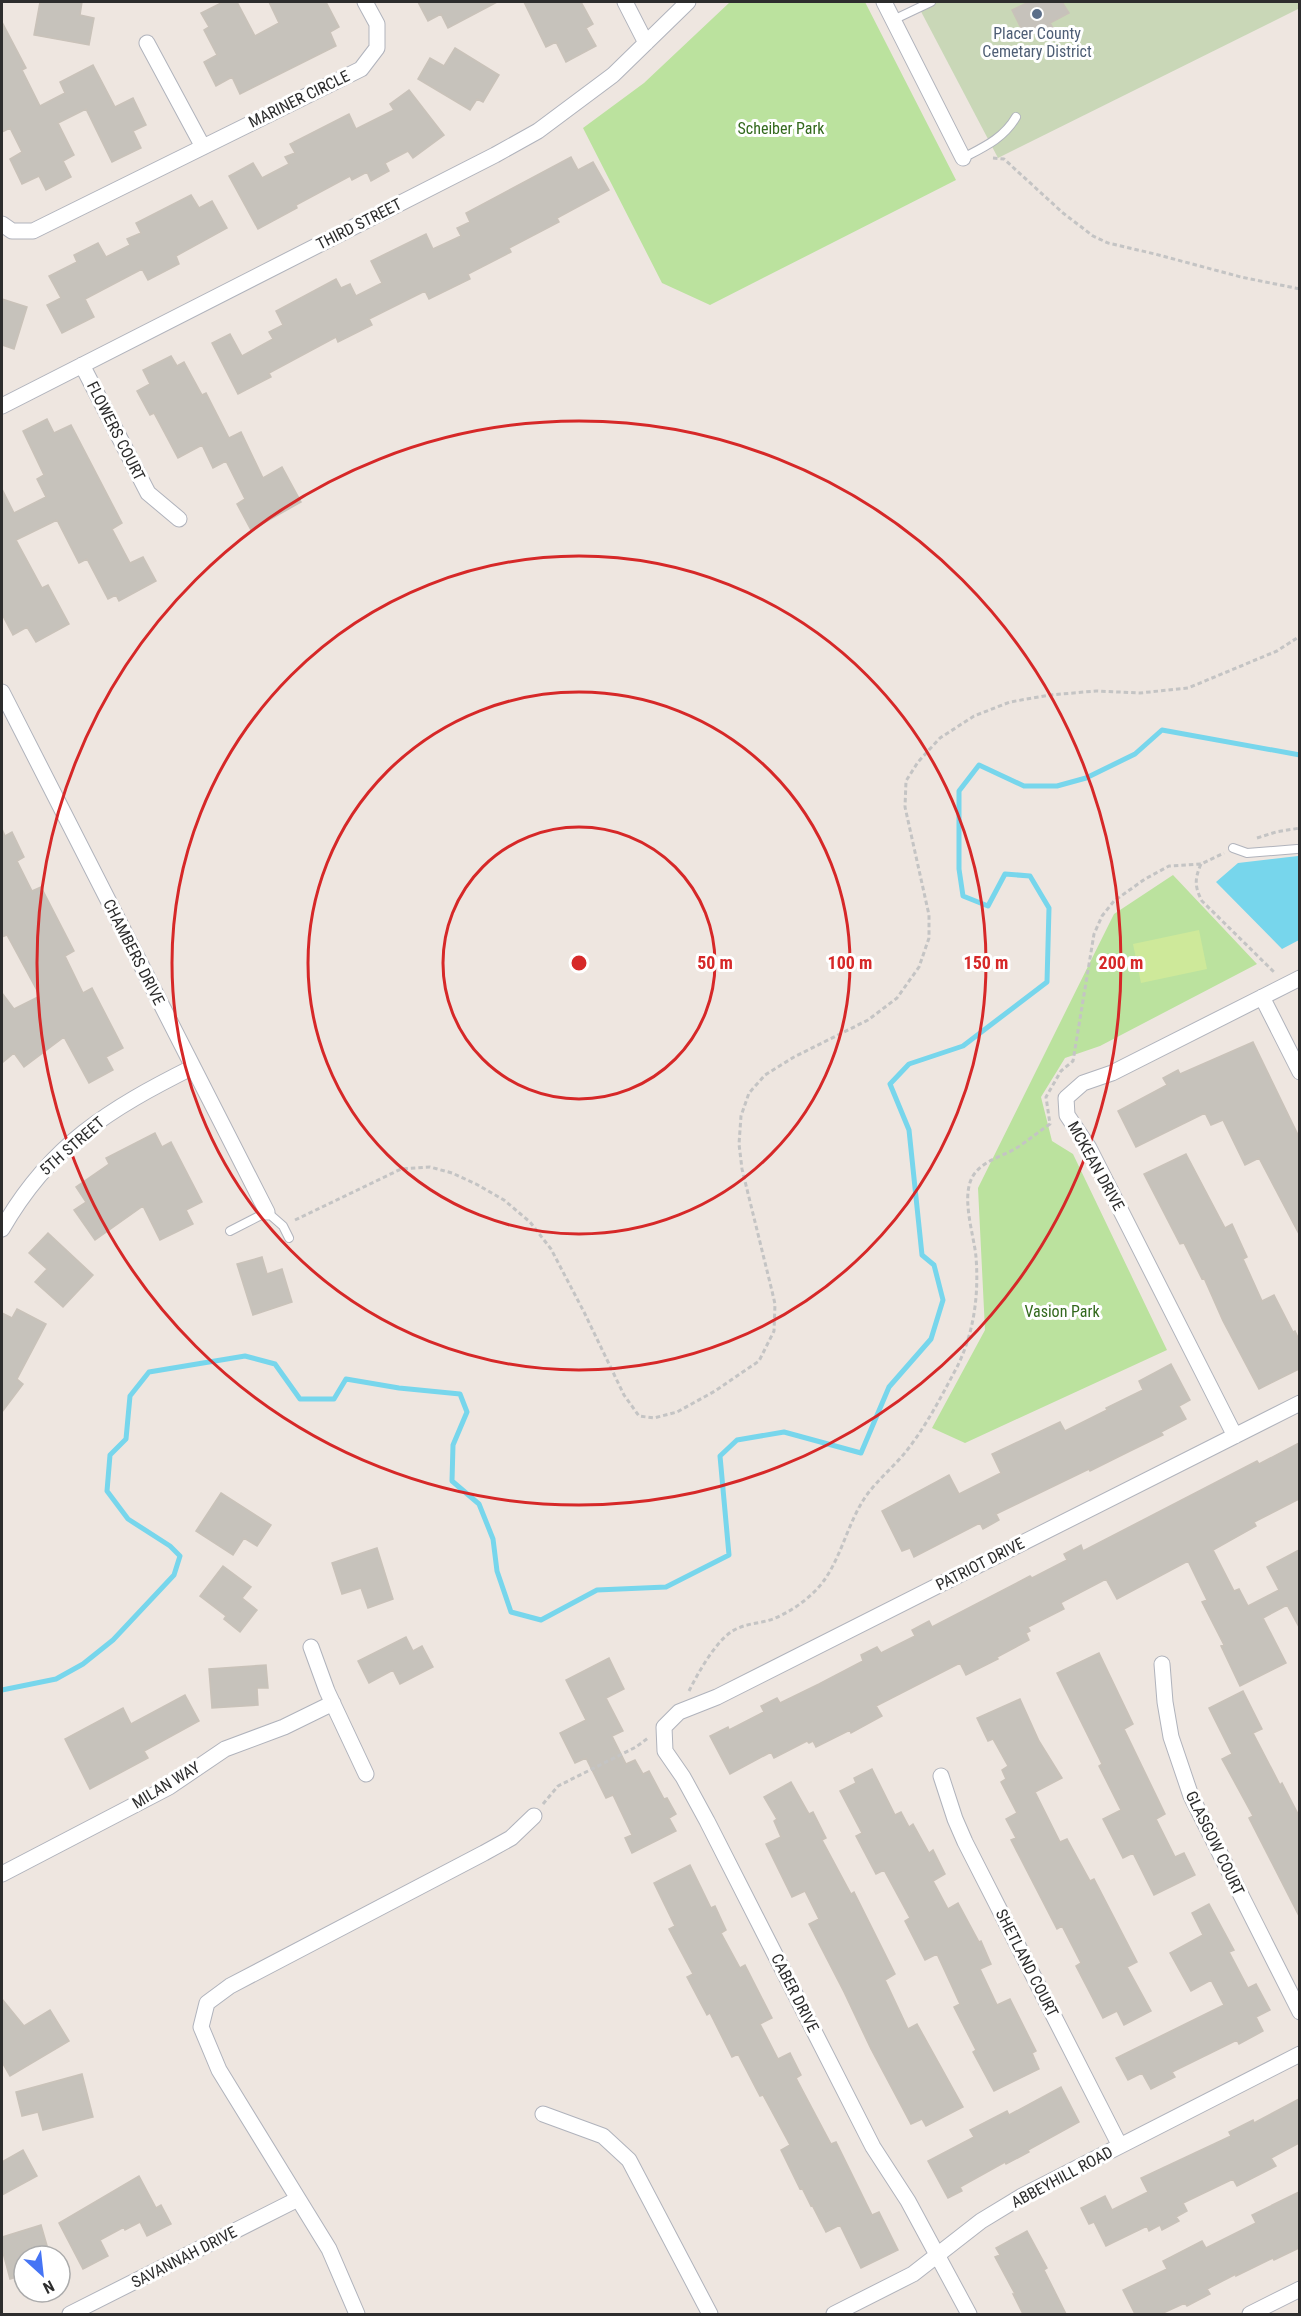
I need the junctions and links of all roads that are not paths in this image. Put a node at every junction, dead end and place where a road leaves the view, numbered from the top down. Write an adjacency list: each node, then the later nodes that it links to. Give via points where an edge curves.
1 (365, 2): 10 (street, MARINER CIRCLE, via 377,24 377,48 360,69)
2 (625, 2): 8 (street)
3 (688, 2): 8 (street, THIRD STREET)
4 (884, 2): 6 (street)
5 (931, 2): 6 (lane)
6 (894, 20): 11 (street)
7 (147, 43): 10 (street)
8 (646, 43): 13 (street, THIRD STREET, via 613,75 538,131)
9 (1016, 117): 11 (lane, via 1010,128 992,143)
10 (203, 147): 12 (street, MARINER CIRCLE, via 33,231 12,231)
11 (963, 158)
12 (2, 224)
13 (82, 365): 14 (street, THIRD STREET); 15 (street, FLOWERS COURT, via 148,493)
14 (2, 406)
15 (179, 519)
16 (2, 692): 21 (street, CHAMBERS DRIVE)
17 (1233, 848): 18 (lane, via 1247,853)
18 (1297, 849)
19 (1299, 978): 20 (street, MCKEAN DRIVE)
20 (1262, 997): 22 (street); 28 (street, MCKEAN DRIVE, via 1083,1083 1066,1098 1067,1115 1089,1148)
21 (193, 1066): 23 (street, CHAMBERS DRIVE); 24 (street, 5TH STREET, via 125,1103 60,1151 35,1178)
22 (1299, 1072)
23 (267, 1212): 25 (lane); 26 (lane, via 284,1226)
24 (2, 1228)
25 (230, 1231)
26 (290, 1238)
27 (1299, 1403): 28 (street, PATRIOT DRIVE)
28 (1235, 1436): 32 (street, PATRIOT DRIVE, via 679,1712)
29 (311, 1647): 31 (street)
30 (1162, 1664): 37 (street, GLASGOW COURT, via 1171,1737 1191,1796)
31 (333, 1703): 33 (street); 36 (street, MILAN WAY, via 225,1749 169,1787)
32 (664, 1727): 42 (street, CABER DRIVE, via 665,1751 707,1821 873,2147)
33 (366, 1774)
34 (941, 1776): 40 (street, SHETLAND COURT, via 965,1842)
35 (534, 1816): 41 (street, via 511,1838 230,1986 207,2003 201,2027 219,2070)
36 (2, 1874)
37 (1299, 2012)
38 (1299, 2055): 40 (street, ABBEYHILL ROAD)
39 (543, 2114): 46 (street, via 603,2136 629,2160)
40 (1120, 2146): 42 (street, ABBEYHILL ROAD, via 1022,2196 981,2221)
41 (298, 2199): 44 (street, SAVANNAH DRIVE); 45 (street, via 329,2249)
42 (938, 2256): 47 (street, ABBEYHILL ROAD, via 913,2274); 48 (street, CABER DRIVE)
43 (1299, 2289): 49 (street)
44 (70, 2314)
45 (357, 2314)
46 (710, 2314)
47 (834, 2314)
48 (969, 2314)
49 (1250, 2314)

